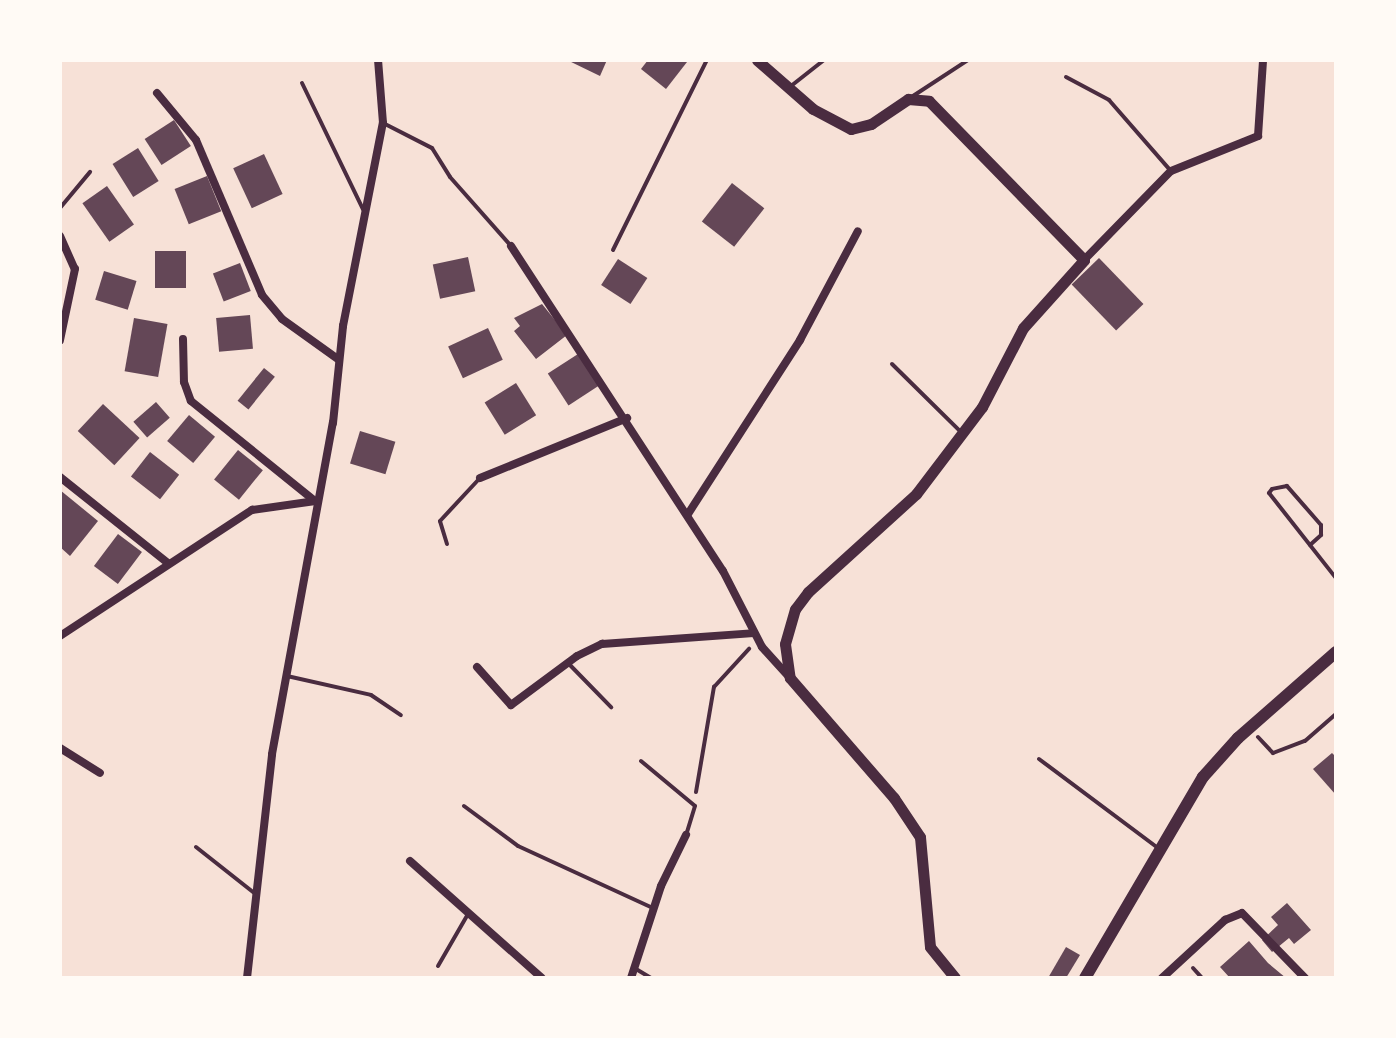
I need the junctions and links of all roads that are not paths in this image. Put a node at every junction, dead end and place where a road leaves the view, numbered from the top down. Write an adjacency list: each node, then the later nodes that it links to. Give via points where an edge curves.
1 (378, 60): 12 (street)
2 (707, 60): 20 (lane)
3 (757, 60): 9 (street)
4 (824, 60): 9 (lane)
5 (968, 60): 11 (lane)
6 (1263, 60): 13 (street, via 1258,136)
7 (1066, 77): 13 (lane, via 1109,100)
8 (302, 83): 16 (lane)
9 (788, 88): 11 (street, via 851,129 871,124)
10 (157, 93): 24 (street, via 196,140 262,295 282,319)
11 (908, 99): 21 (street, via 929,101)
12 (383, 123): 16 (street); 19 (lane, via 432,148 450,177)
13 (1171, 171): 21 (street)
14 (90, 172): 15 (lane)
15 (60, 208)
16 (365, 211): 24 (street)
17 (858, 231): 31 (street, via 800,340)
18 (60, 236): 23 (street, via 75,269)
19 (511, 246): 26 (street)
20 (613, 250)
21 (1084, 260): 27 (street, via 1023,328 996,383)
22 (183, 339): 30 (street, via 184,382 191,401)
23 (60, 340)
24 (339, 360): 30 (street, via 333,423)
25 (892, 364): 27 (lane)
26 (627, 418): 29 (street); 31 (street)
27 (962, 434): 42 (street, via 916,494 795,609 785,644)
28 (60, 477): 34 (street)
29 (480, 478): 32 (lane, via 440,521)
30 (315, 501): 34 (street, via 252,510); 41 (street)
31 (688, 514): 36 (street)
32 (447, 544)
33 (1310, 545): 33 (lane, via 1269,493 1272,489 1287,486 1321,525 1321,535); 35 (lane)
34 (169, 564): 37 (street)
35 (1336, 578)
36 (754, 633): 39 (street, via 634,638 602,644); 42 (street)
37 (60, 636)
38 (1336, 652): 52 (main road, via 1223,753)
39 (568, 663): 40 (street, via 511,705); 43 (lane)
40 (477, 667)
41 (285, 675): 44 (lane, via 371,695); 54 (street)
42 (790, 678): 63 (street, via 894,798 920,837 930,947)
43 (611, 707)
44 (401, 715)
45 (60, 748): 48 (street)
46 (1039, 759): 52 (lane)
47 (641, 761): 50 (lane, via 695,806)
48 (100, 773)
49 (464, 806): 55 (lane, via 518,846)
50 (686, 835): 55 (street)
51 (196, 847): 54 (lane)
52 (1158, 848): 64 (main road)
53 (410, 861): 56 (street)
54 (253, 892): 59 (street)
55 (653, 908): 58 (street)
56 (469, 912): 57 (lane); 60 (street)
57 (438, 966)
58 (634, 968): 61 (street); 62 (lane)
59 (247, 978)
60 (542, 978)
61 (631, 978)
62 (651, 978)
63 (955, 978)
64 (1085, 978)
65 (1162, 978): 66 (street, via 1225,920 1242,913)
66 (1305, 978)

